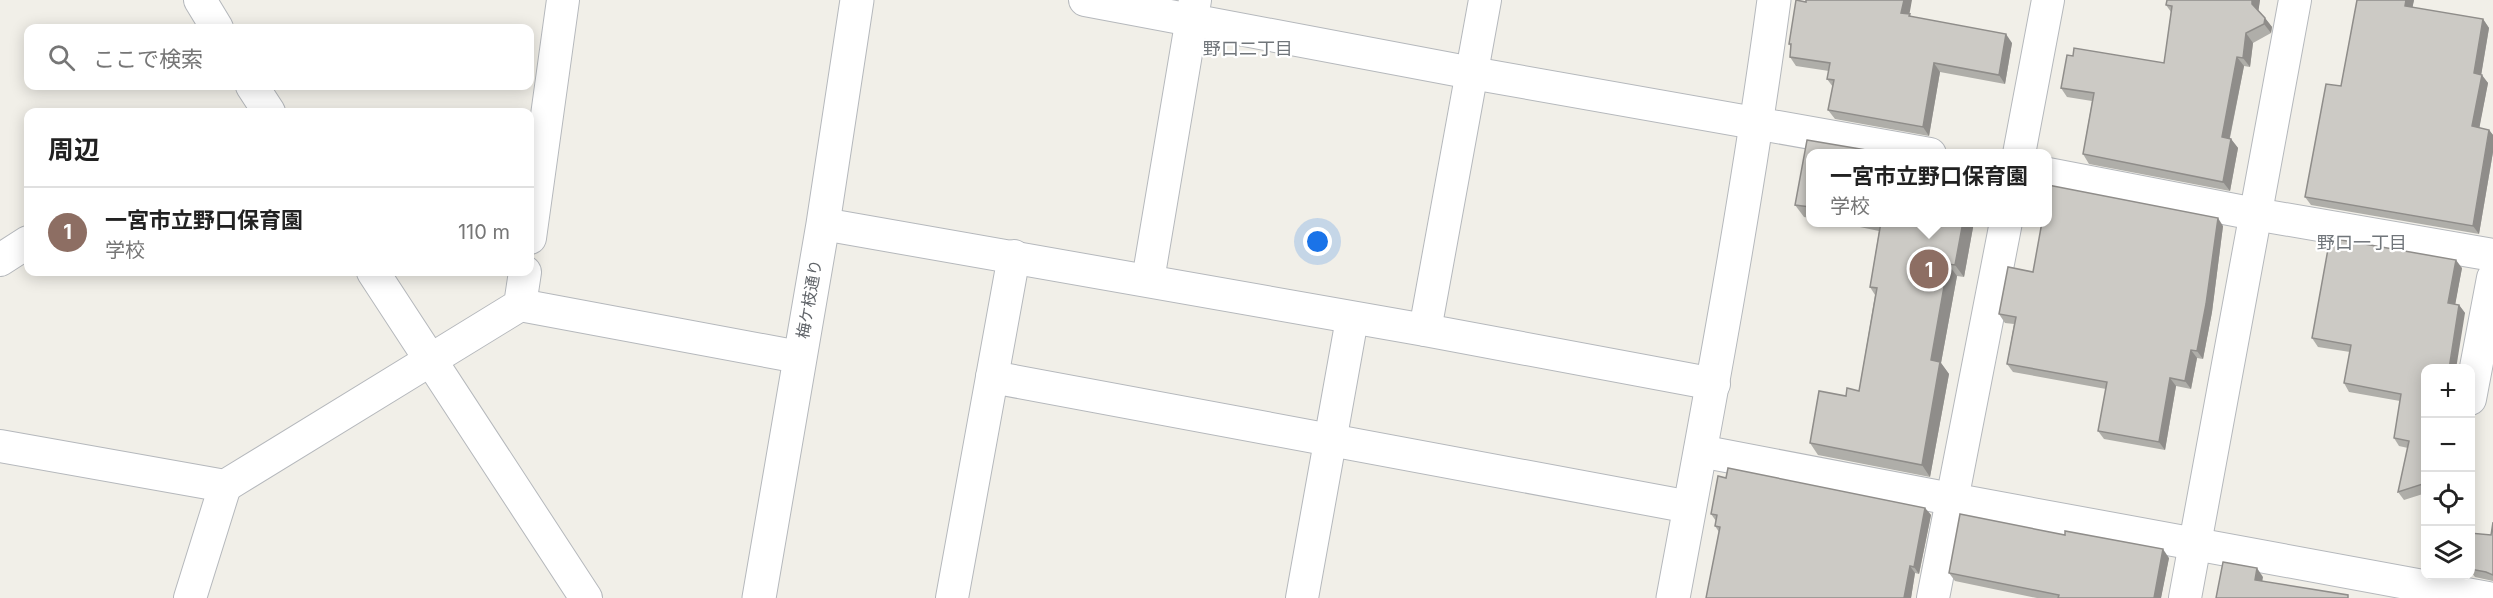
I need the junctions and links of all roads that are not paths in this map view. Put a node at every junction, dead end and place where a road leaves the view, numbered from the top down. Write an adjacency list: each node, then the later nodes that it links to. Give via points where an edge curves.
1 (200, 0): 10 (street)
2 (563, 0): 16 (street)
3 (857, 0): 18 (street, 梅ケ枝通り)
4 (1084, 0): 9 (street)
5 (1485, 0): 11 (street)
6 (1774, 0): 12 (street)
7 (2048, 0): 14 (street)
8 (2295, 0): 17 (street)
9 (1194, 10): 11 (street); 27 (street)
10 (215, 24)
11 (1472, 73): 12 (street); 30 (street)
12 (1758, 124): 13 (street); 35 (street)
13 (1906, 149)
14 (2020, 149)
15 (2052, 175): 17 (street)
16 (534, 209)
17 (2255, 214): 21 (street); 42 (street)
18 (823, 224): 22 (street); 31 (street, 梅ケ枝通り)
19 (2005, 227): 40 (street)
20 (24, 245): 23 (street)
21 (2493, 255)
22 (1014, 256): 27 (street); 34 (street)
23 (0, 260)
24 (376, 276): 32 (street)
25 (524, 276): 28 (street)
26 (2493, 278): 33 (street)
27 (1148, 280): 29 (street)
28 (520, 305): 31 (street); 32 (street)
29 (1352, 319): 30 (street); 37 (street)
30 (1425, 330): 35 (street)
31 (799, 357): 46 (street, 梅ケ枝通り)
32 (431, 361): 39 (street); 45 (street)
33 (2475, 373)
34 (992, 377): 37 (street); 47 (street)
35 (1714, 384): 38 (street)
36 (2, 439): 39 (street)
37 (1329, 440): 41 (street); 48 (street)
38 (1700, 451): 40 (street); 41 (street)
39 (225, 486): 44 (street)
40 (1951, 499): 42 (street); 50 (street)
41 (1690, 507): 49 (street)
42 (2195, 544): 43 (street); 51 (street)
43 (2436, 587): 52 (street)
44 (190, 598)
45 (586, 598)
46 (759, 598)
47 (952, 598)
48 (1302, 598)
49 (1673, 598)
50 (1933, 598)
51 (2185, 598)
52 (2488, 598)

